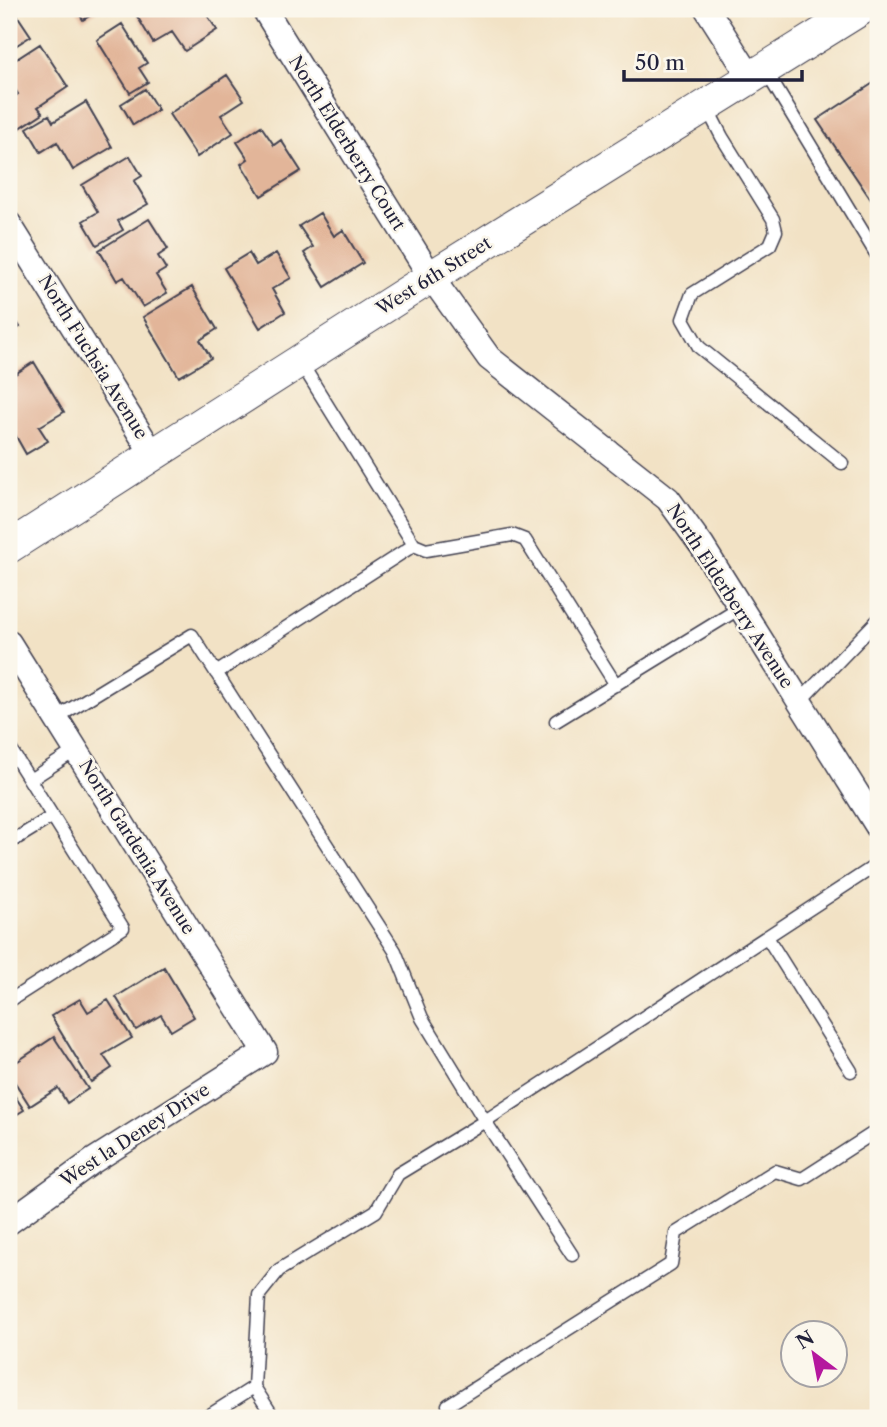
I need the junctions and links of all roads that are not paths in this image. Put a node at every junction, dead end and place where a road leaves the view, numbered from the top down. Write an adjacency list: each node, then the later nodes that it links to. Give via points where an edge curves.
1 (264, 9): 8 (street, North Elderberry Court)
2 (707, 9): 4 (street)
3 (861, 9): 4 (street, West 6th Street)
4 (758, 74): 5 (street, West 6th Street); 7 (lane)
5 (706, 106): 8 (street, West 6th Street); 11 (lane, via 776,231 770,245 692,294 683,320 699,347)
6 (9, 224): 10 (street, North Fuchsia Avenue)
7 (878, 257)
8 (430, 277): 9 (street, West 6th Street); 14 (street, North Elderberry Avenue, via 489,358 668,499)
9 (300, 362): 10 (street, West 6th Street); 12 (lane)
10 (154, 456): 13 (street, West 6th Street)
11 (842, 463)
12 (414, 545): 17 (lane); 18 (lane, via 426,551 512,535 525,540)
13 (9, 547)
14 (740, 608): 18 (lane); 19 (street, North Elderberry Avenue)
15 (878, 620): 19 (lane)
16 (9, 643): 20 (street, North Gardenia Avenue)
17 (216, 673): 20 (lane, via 192,635); 33 (lane, via 395,951 422,1018)
18 (616, 685): 21 (lane)
19 (799, 702): 26 (street, North Elderberry Avenue)
20 (56, 718): 23 (street, North Gardenia Avenue)
21 (556, 721)
22 (9, 747): 24 (lane)
23 (76, 750): 24 (lane); 31 (street, North Gardenia Avenue)
24 (30, 780): 25 (lane)
25 (53, 816): 27 (lane); 30 (lane, via 123,928)
26 (878, 827)
27 (9, 843)
28 (878, 864): 29 (lane)
29 (767, 937): 32 (lane); 33 (lane)
30 (9, 1001)
31 (265, 1052): 35 (street, West la Deney Drive, via 93,1161)
32 (851, 1071)
33 (485, 1121): 36 (lane); 37 (lane, via 398,1174 376,1210 279,1270 259,1295)
34 (878, 1130): 40 (lane, via 802,1179 775,1171 676,1233 671,1264 448,1405)
35 (9, 1222)
36 (572, 1255)
37 (254, 1387): 38 (lane); 39 (lane)
38 (205, 1418)
39 (274, 1418)
40 (456, 1418)

